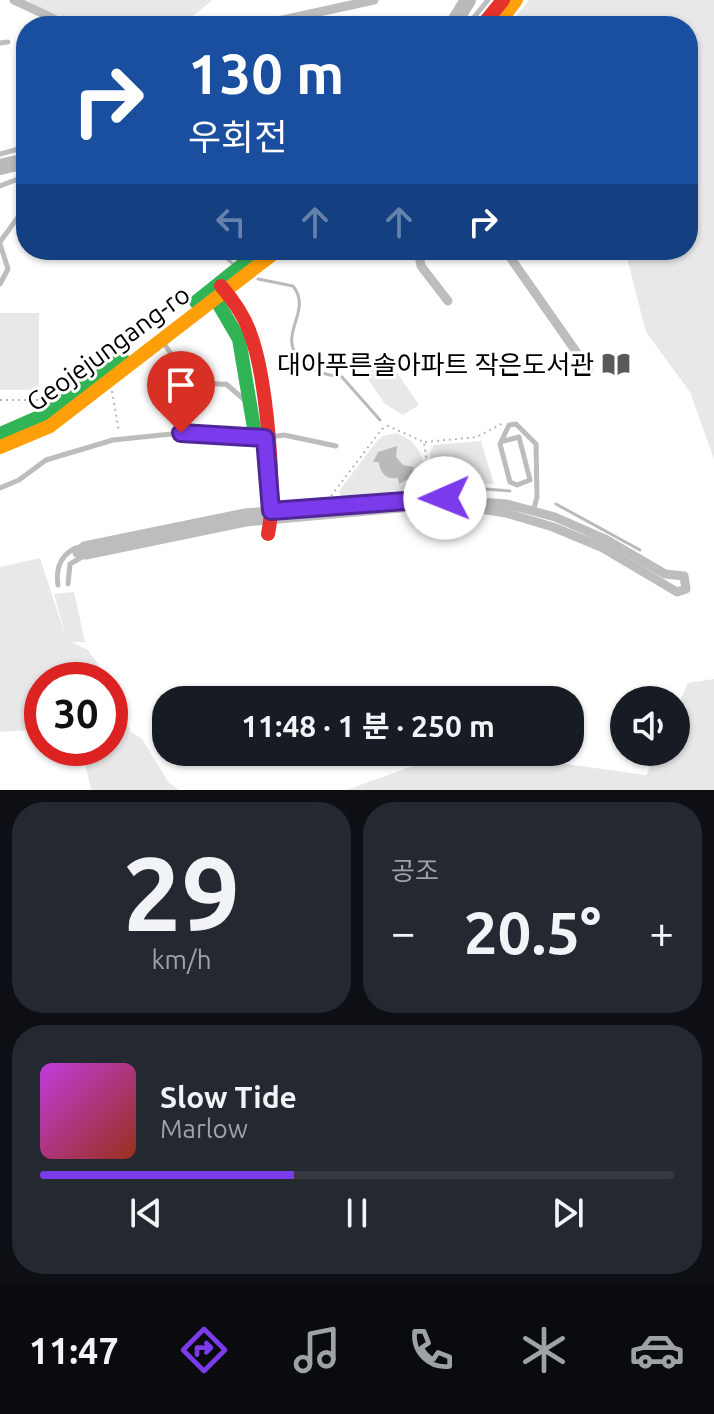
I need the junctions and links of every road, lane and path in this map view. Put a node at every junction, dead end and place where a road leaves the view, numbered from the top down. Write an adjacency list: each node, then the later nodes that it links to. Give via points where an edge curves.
1 (14, 0): 6 (street)
2 (374, 0): 7 (street)
3 (488, 0): 8 (lane)
4 (503, 0): 9 (main road)
5 (516, 0): 10 (main road)
6 (48, 16)
7 (300, 16)
8 (475, 16)
9 (490, 16)
10 (504, 16)
11 (8, 42): 12 (lane)
12 (0, 43)
13 (16, 220): 14 (lane)
14 (0, 243): 19 (lane, via 8,269)
15 (253, 260): 20 (main road, Geojejungang-ro)
16 (265, 260): 20 (main road)
17 (420, 260): 21 (street)
18 (512, 260): 23 (street)
19 (0, 284)
20 (222, 296): 22 (main road, Geojejungang-ro); 27 (main road, via 243,344); 29 (main road, Geojejungang-ro, via 44,415); 31 (main road, via 244,317 255,353)
21 (448, 301)
22 (162, 340): 27 (lane, via 191,378 208,385 226,384); 35 (main road, Geojejungang-ro, via 50,426)
23 (589, 370)
24 (112, 390): 30 (path)
25 (0, 400): 26 (path)
26 (51, 400)
27 (251, 405): 31 (main road)
28 (509, 425): 32 (lane); 33 (path, via 500,423 477,437); 40 (lane, via 521,428 538,448)
29 (0, 434)
30 (120, 439): 31 (lane, via 181,433); 36 (lane, via 46,460)
31 (260, 439): 34 (lane, via 284,435); 39 (main road)
32 (504, 441): 32 (lane, via 500,444 510,482 530,480 519,437)
33 (424, 442): 37 (path); 38 (path, via 386,426)
34 (336, 446)
35 (0, 447)
36 (0, 488)
37 (431, 493)
38 (328, 500)
39 (267, 516): 40 (street, via 423,506); 41 (street)
40 (532, 516): 40 (street, via 601,547 677,592 686,589 687,579 681,574 665,574 605,539)
41 (85, 550): 42 (lane, via 70,564); 43 (lane, via 72,549 63,558)
42 (68, 584)
43 (58, 585)

